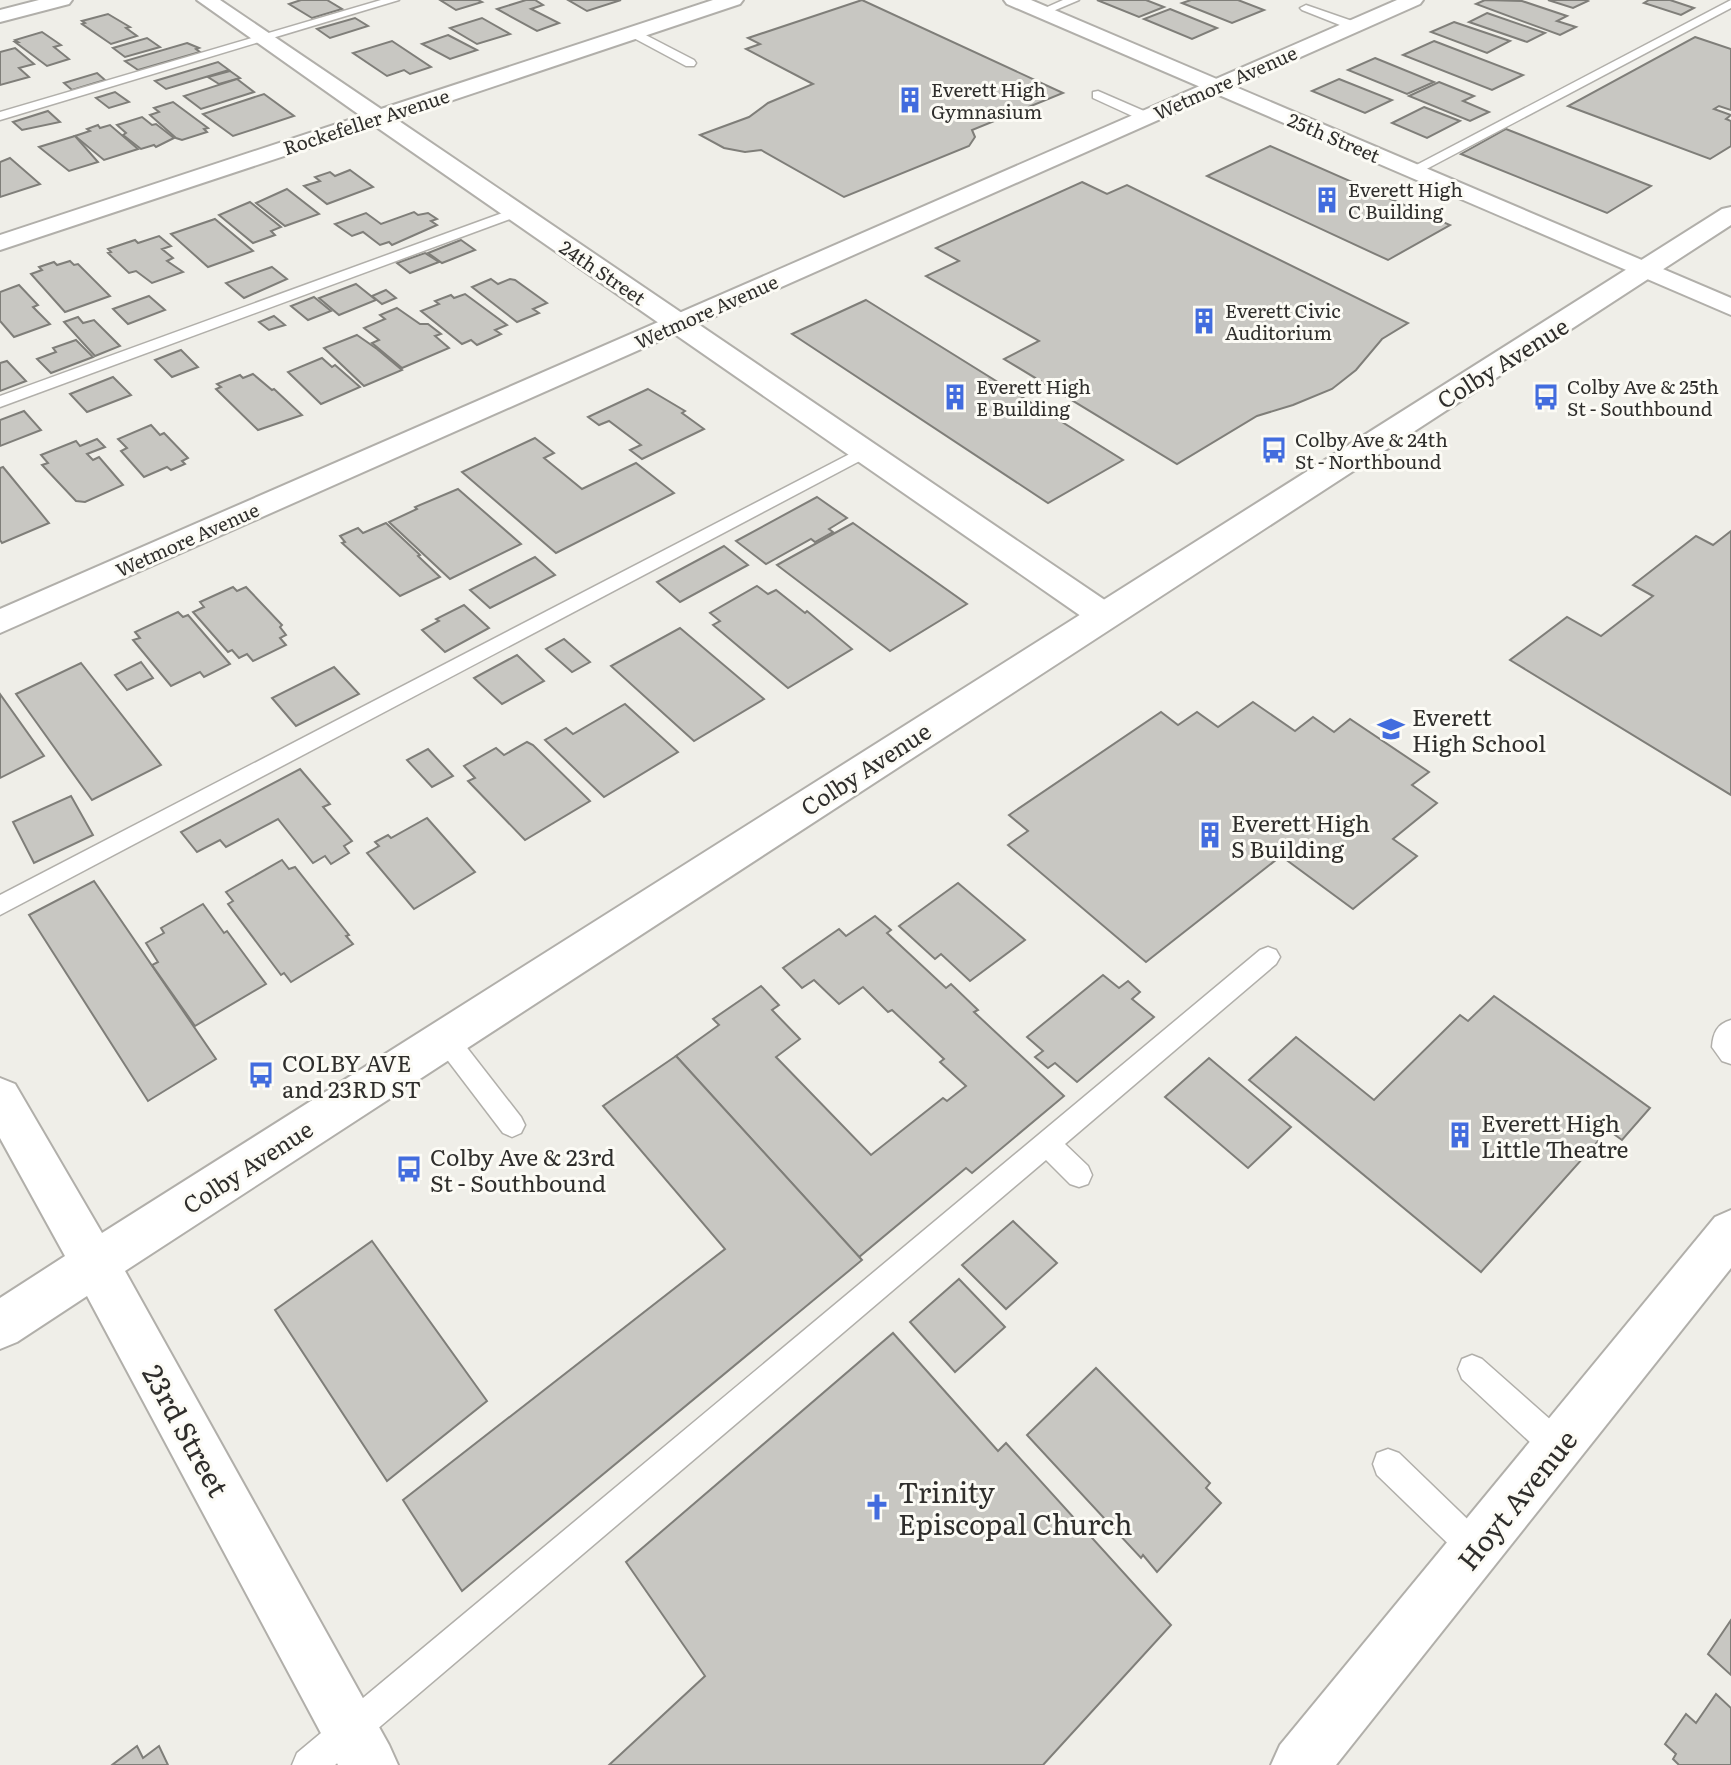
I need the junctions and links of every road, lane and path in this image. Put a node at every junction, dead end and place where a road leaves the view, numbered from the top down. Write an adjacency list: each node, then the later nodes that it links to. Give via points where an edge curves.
1 (62, 0): 12 (street)
2 (207, 0): 15 (street, 24th Street)
3 (393, 0): 15 (lane)
4 (733, 0): 14 (street, Rockefeller Avenue)
5 (1014, 0): 11 (street, 25th Street)
6 (1073, 0): 11 (lane)
7 (1413, 0): 13 (street, Wetmore Avenue)
8 (1710, 0): 9 (lane)
9 (1729, 4): 22 (lane, via 1534,112)
10 (1306, 8): 13 (lane)
11 (1042, 12): 17 (street, 25th Street)
12 (0, 16)
13 (1354, 26): 17 (street, Wetmore Avenue)
14 (634, 33): 16 (lane); 20 (street, Rockefeller Avenue)
15 (263, 38): 19 (lane); 20 (street, 24th Street)
16 (690, 64)
17 (1215, 86): 21 (street, Wetmore Avenue); 22 (street, 25th Street)
18 (1098, 95): 21 (lane)
19 (0, 116)
20 (378, 117): 23 (street, 24th Street); 25 (street, Rockefeller Avenue)
21 (1146, 117): 28 (street, Wetmore Avenue)
22 (1412, 171): 26 (street, 25th Street)
23 (516, 212): 28 (street, 24th Street); 29 (lane)
24 (1731, 215): 26 (street, Colby Avenue)
25 (0, 243)
26 (1645, 271): 27 (street, 25th Street); 31 (street, Colby Avenue)
27 (1731, 307)
28 (678, 323): 30 (street, 24th Street); 32 (street, Wetmore Avenue)
29 (0, 402)
30 (864, 451): 31 (street, 24th Street); 33 (lane)
31 (1103, 615): 36 (street, Colby Avenue)
32 (0, 622)
33 (0, 906)
34 (1268, 957): 40 (lane)
35 (1731, 1030): 37 (lane, via 1724,1047)
36 (446, 1038): 39 (lane); 43 (street, Colby Avenue)
37 (1731, 1053)
38 (0, 1097): 43 (street, 23rd Street)
39 (512, 1125)
40 (1048, 1144): 41 (lane); 49 (lane)
41 (1079, 1175)
42 (1731, 1232): 46 (street, Hoyt Avenue)
43 (96, 1264): 44 (street, Colby Avenue); 49 (street, 23rd Street)
44 (0, 1325)
45 (1472, 1369): 46 (lane)
46 (1558, 1447): 48 (street, Hoyt Avenue)
47 (1388, 1464): 48 (lane)
48 (1476, 1549): 51 (street, Hoyt Avenue)
49 (360, 1748): 50 (lane)
50 (309, 1765)
51 (1300, 1765)

